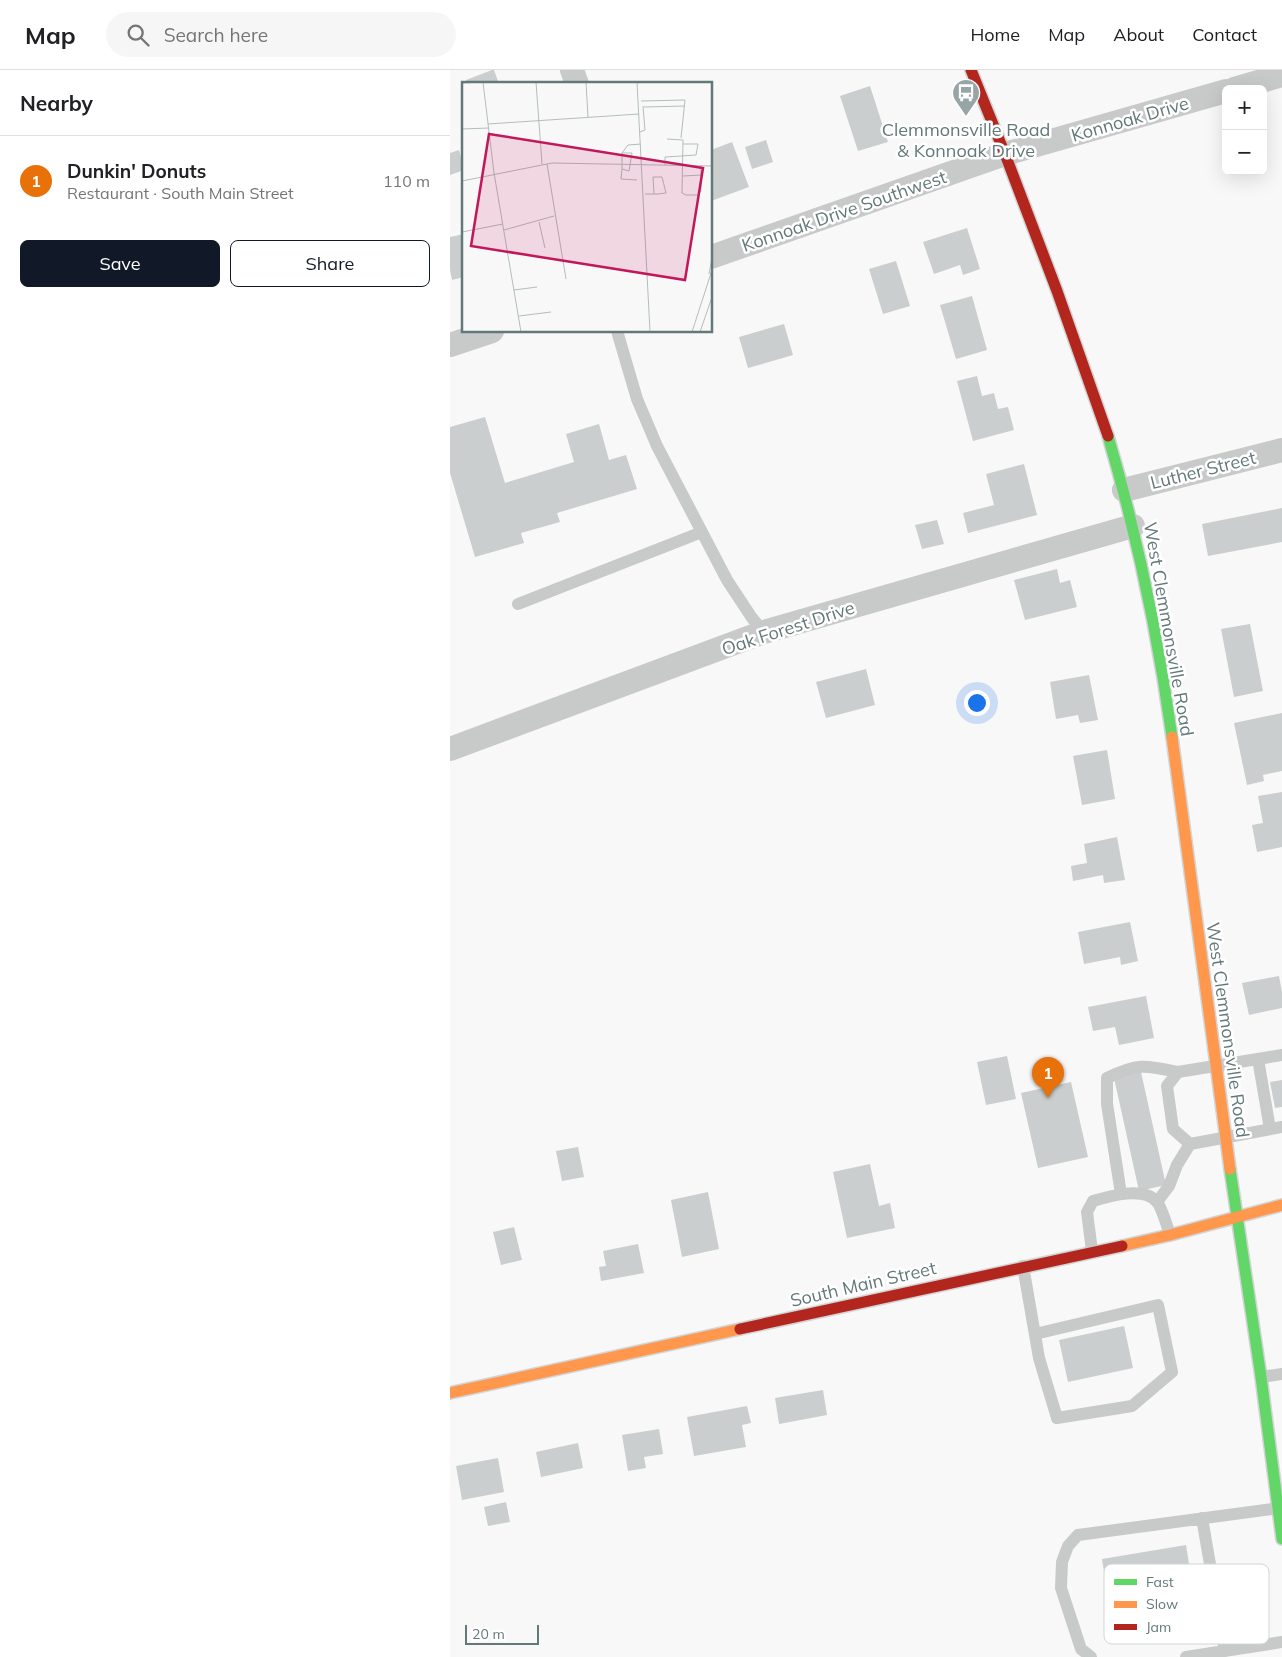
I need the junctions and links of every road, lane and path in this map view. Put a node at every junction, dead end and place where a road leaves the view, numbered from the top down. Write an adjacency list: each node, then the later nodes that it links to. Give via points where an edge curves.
1 (572, 70): 4 (street)
2 (971, 70): 7 (main road, West Clemmonsville Road)
3 (1282, 75): 5 (street)
4 (576, 82)
5 (1248, 85)
6 (1222, 92): 7 (street, Konnoak Drive)
7 (1005, 154): 8 (street, Konnoak Drive Southwest); 13 (main road, West Clemmonsville Road, via 1097,403)
8 (712, 257)
9 (489, 332): 11 (street)
10 (617, 332): 15 (lane, via 637,399)
11 (450, 345)
12 (1282, 450): 13 (street, Luther Street)
13 (1124, 490): 14 (main road, West Clemmonsville Road)
14 (1133, 526): 17 (street, Oak Forest Drive); 21 (main road, West Clemmonsville Road, via 1166,695)
15 (702, 532): 16 (lane); 17 (lane, via 727,580)
16 (518, 604)
17 (764, 632): 18 (street, Oak Forest Drive)
18 (450, 749)
19 (1282, 1055): 20 (lane)
20 (1258, 1059): 21 (lane); 23 (lane)
21 (1216, 1065): 22 (lane); 24 (main road, West Clemmonsville Road)
22 (1178, 1072): 25 (lane, via 1167,1086 1173,1130); 26 (lane, via 1136,1066 1107,1078 1107,1104)
23 (1276, 1128): 24 (lane)
24 (1225, 1138): 25 (lane); 29 (main road, West Clemmonsville Road)
25 (1190, 1144): 27 (lane, via 1177,1165 1170,1186)
26 (1121, 1194): 27 (lane, via 1146,1194); 31 (lane, via 1093,1201 1087,1212)
27 (1157, 1202): 30 (lane)
28 (1282, 1205): 29 (main road, South Main Street)
29 (1237, 1218): 30 (main road, South Main Street); 35 (main road, West Clemmonsville Road)
30 (1170, 1235): 31 (main road, South Main Street)
31 (1092, 1252): 32 (main road, South Main Street)
32 (1023, 1266): 33 (lane); 36 (main road, South Main Street)
33 (1035, 1334): 33 (lane, via 1057,1418 1132,1406 1172,1372 1158,1305)
34 (1282, 1374): 35 (lane)
35 (1260, 1377): 37 (main road, West Clemmonsville Road)
36 (450, 1393)
37 (1276, 1451): 38 (main road, West Clemmonsville Road)
38 (1280, 1508): 39 (lane); 40 (main road, West Clemmonsville Road)
39 (1202, 1518): 41 (lane); 45 (lane, via 1078,1535 1068,1546 1062,1562 1061,1588 1081,1648)
40 (1282, 1539)
41 (1210, 1564)
42 (1282, 1642): 44 (lane)
43 (1224, 1644): 44 (lane)
44 (1225, 1651): 46 (lane)
45 (1090, 1657)
46 (1186, 1657)

